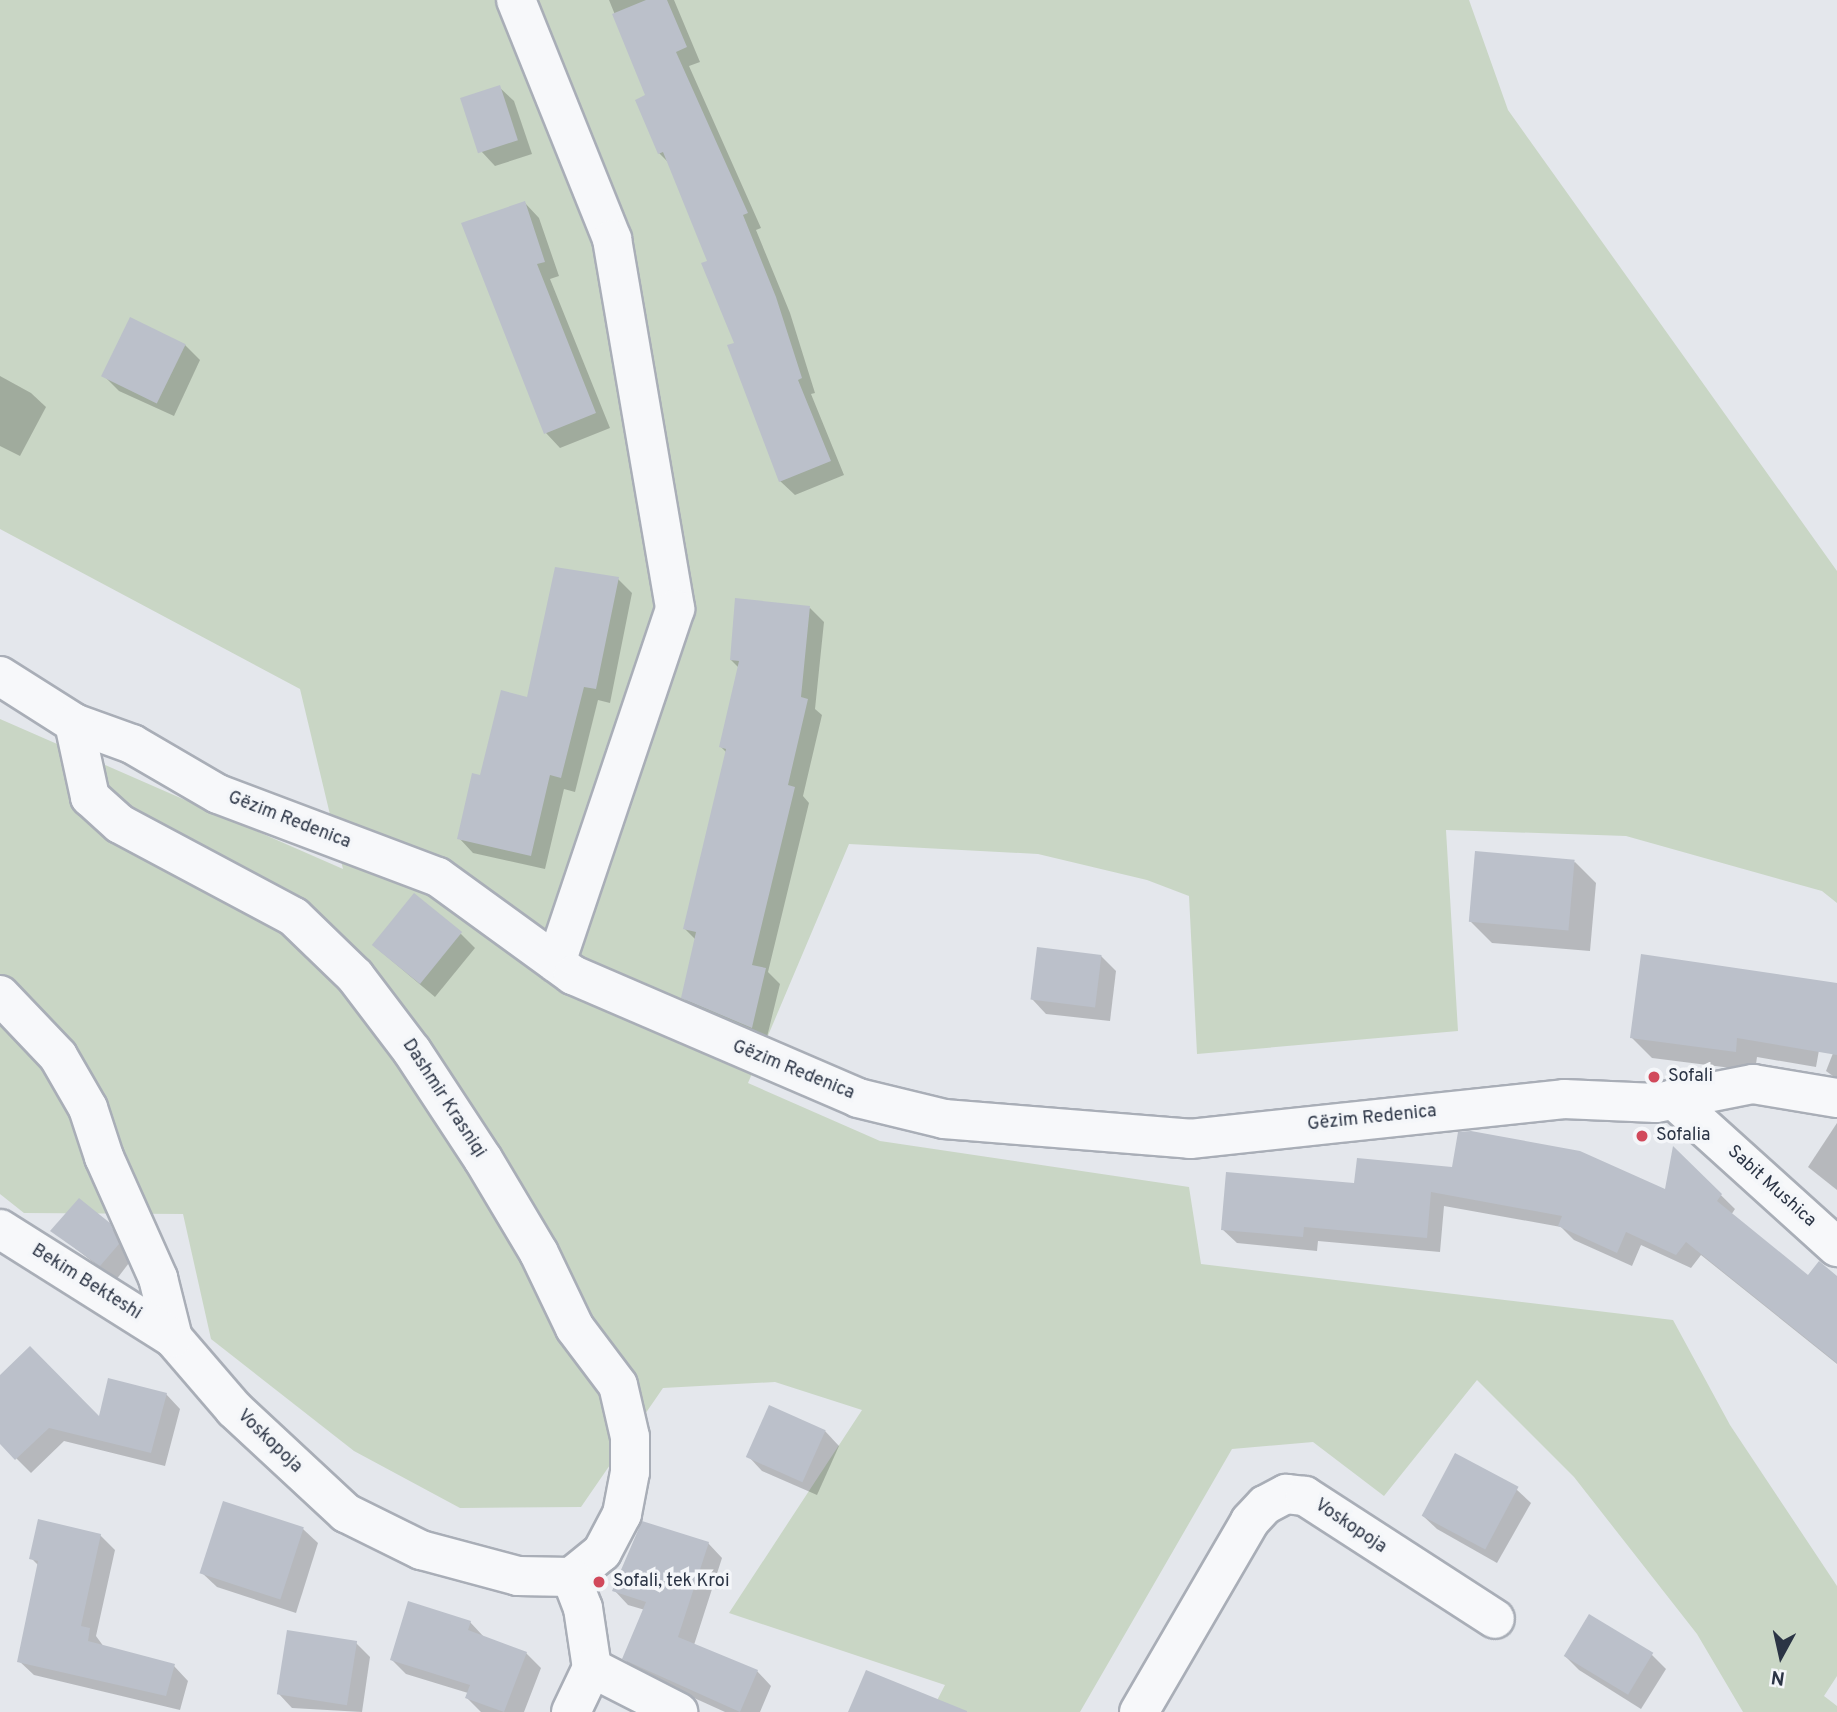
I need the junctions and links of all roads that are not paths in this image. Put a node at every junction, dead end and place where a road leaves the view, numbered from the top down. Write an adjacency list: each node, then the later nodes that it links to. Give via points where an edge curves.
1 (516, 0): 4 (street, via 612,239 675,610)
2 (0, 676): 3 (street, Gëzim Redenica)
3 (74, 723): 4 (street, Gëzim Redenica, via 132,744 218,794 438,877); 11 (street, Dashmir Krasniqi, via 90,797 120,824 294,917 355,976 412,1051 483,1159 539,1253 575,1328 618,1385 630,1437 630,1472 622,1514 602,1552)
4 (556, 964): 7 (street, Gëzim Redenica, via 756,1058 858,1098 944,1119 1190,1139 1564,1098 1656,1103)
5 (0, 995): 10 (street, Voskopoja, via 58,1056 88,1108 104,1157 158,1278)
6 (1837, 1098): 7 (street, Gëzim Redenica, via 1754,1084 1706,1097)
7 (1673, 1099): 9 (street, Sabit Mushica)
8 (0, 1229): 10 (street, Bekim Bekteshi)
9 (1837, 1247)
10 (173, 1338): 11 (street, Voskopoja, via 234,1409 346,1513 421,1550 518,1576)
11 (571, 1577): 13 (street, via 583,1608)
12 (1495, 1619): 16 (street, Voskopoja, via 1305,1496 1286,1494 1265,1505 1250,1521)
13 (592, 1668): 14 (street); 15 (street)
14 (570, 1712)
15 (678, 1712)
16 (1139, 1712)

